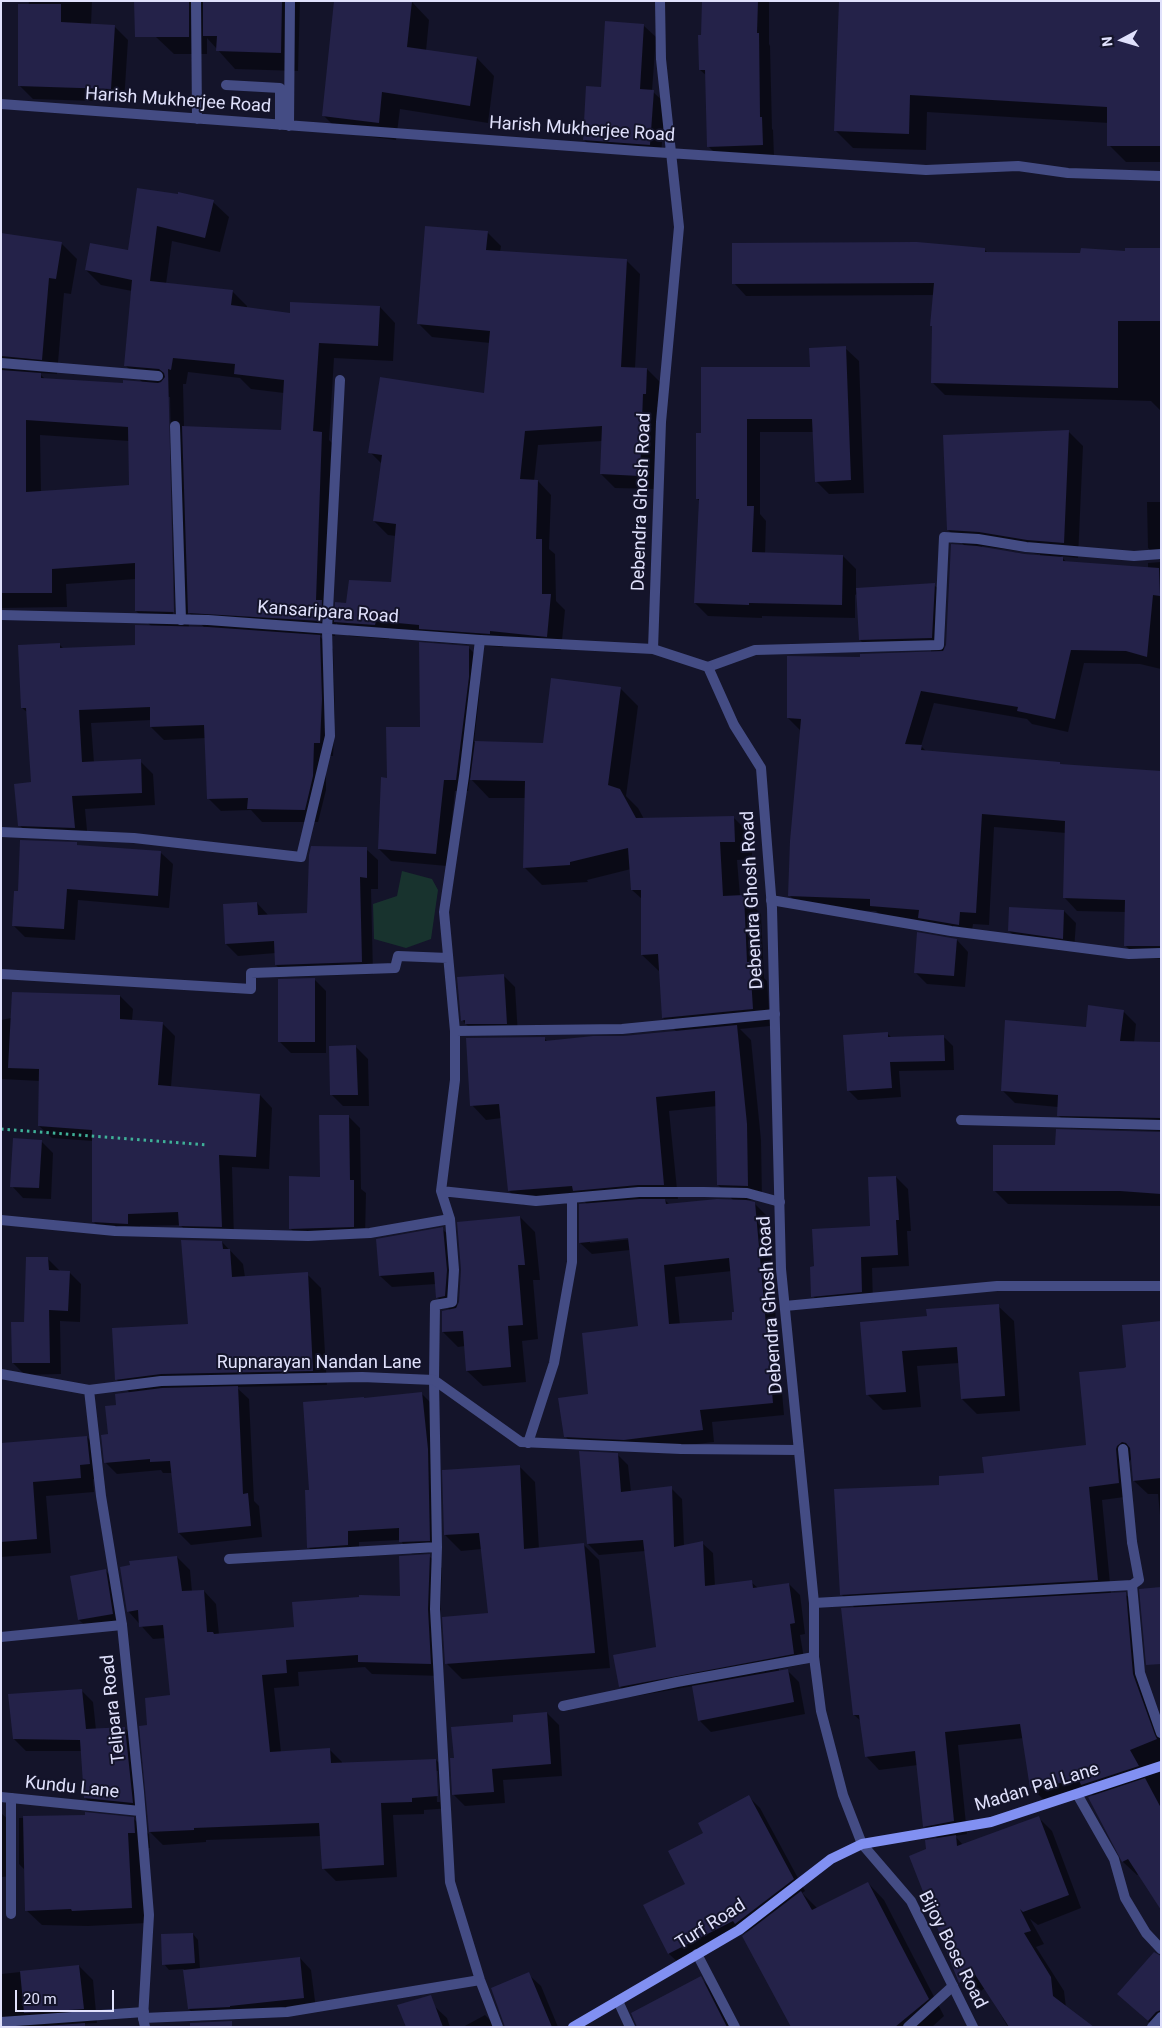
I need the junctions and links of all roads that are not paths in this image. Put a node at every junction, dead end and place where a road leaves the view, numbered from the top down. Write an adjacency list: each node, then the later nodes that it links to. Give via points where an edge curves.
1 (196, 1): 6 (street)
2 (290, 1): 7 (street)
3 (660, 1): 8 (street, Debendra Ghosh Road, via 661,59)
4 (226, 85): 7 (street, via 280,88)
5 (1, 104): 6 (street, Harish Mukherjee Road)
6 (197, 119): 7 (street, Harish Mukherjee Road)
7 (284, 125): 8 (street, Harish Mukherjee Road)
8 (672, 153): 9 (street, Harish Mukherjee Road, via 926,170 1018,166 1068,173); 19 (street, Debendra Ghosh Road, via 679,228 661,422)
9 (1161, 176)
10 (1, 363): 11 (street)
11 (158, 376)
12 (340, 380): 17 (street)
13 (175, 426): 16 (street)
14 (1161, 554): 20 (street, via 1134,556 944,537 939,644 755,650)
15 (1, 615): 16 (street, Kansaripara Road)
16 (180, 620): 17 (street, Kansaripara Road)
17 (327, 629): 18 (street, Kansaripara Road); 21 (street, via 330,736 300,857 134,838)
18 (480, 640): 19 (street, Kansaripara Road); 24 (street, via 444,912)
19 (653, 649): 20 (street)
20 (708, 667): 22 (street, Debendra Ghosh Road, via 734,725 761,768)
21 (1, 832)
22 (771, 900): 23 (street, via 951,931 1129,954); 26 (street, Debendra Ghosh Road)
23 (1161, 952)
24 (448, 958): 25 (street, via 398,956 395,968 251,973 251,989); 27 (street)
25 (1, 974)
26 (775, 1014): 27 (street, via 622,1029); 32 (street, Debendra Ghosh Road)
27 (455, 1030): 30 (street, via 455,1080)
28 (961, 1120): 29 (street)
29 (1161, 1125)
30 (440, 1191): 31 (street, via 536,1201); 33 (street)
31 (572, 1198): 32 (street, via 639,1192 704,1192 747,1193); 40 (street, via 572,1262 554,1363)
32 (780, 1202): 36 (street, Debendra Ghosh Road)
33 (450, 1219): 34 (street, via 370,1233 308,1236 115,1232); 38 (street, via 454,1270 452,1302 435,1305)
34 (1, 1220)
35 (1161, 1286): 36 (street, via 998,1286)
36 (785, 1306): 42 (street, Debendra Ghosh Road)
37 (1, 1374): 39 (street, Rupnarayan Nandan Lane)
38 (434, 1380): 39 (street, Rupnarayan Nandan Lane, via 362,1377 161,1380); 40 (street, Rupnarayan Nandan Lane, via 521,1442); 43 (street)
39 (89, 1390): 47 (street, Telipara Road, via 101,1496)
40 (528, 1442): 42 (street, Rupnarayan Nandan Lane)
41 (1123, 1449): 45 (street, via 1139,1580)
42 (799, 1450): 46 (street, Debendra Ghosh Road)
43 (437, 1547): 44 (street); 60 (street, via 435,1609 450,1882)
44 (229, 1559)
45 (1132, 1585): 46 (street); 51 (street, via 1140,1673)
46 (814, 1603): 49 (street, Debendra Ghosh Road)
47 (122, 1625): 48 (street); 55 (street, Telipara Road)
48 (1, 1637)
49 (814, 1657): 50 (street); 56 (street, Debendra Ghosh Road, via 821,1712 843,1795)
50 (563, 1706)
51 (1161, 1733)
52 (1161, 1766): 53 (street, Madan Pal Lane)
53 (1077, 1794): 56 (street, Madan Pal Lane, via 991,1822); 58 (street, via 1114,1859 1125,1898 1146,1933)
54 (6, 1797): 55 (street, Kundu Lane); 57 (street)
55 (140, 1811): 64 (street, Telipara Road, via 149,1914)
56 (862, 1844): 59 (street, Turf Road, via 831,1859 739,1930); 61 (street, Bijoy Bose Road, via 911,1901)
57 (11, 1914)
58 (1161, 1949)
59 (697, 1954): 62 (street, Turf Road); 69 (street)
60 (480, 1980): 64 (street, via 287,2012); 66 (street)
61 (953, 1986): 70 (street); 71 (street, Bijoy Bose Road)
62 (618, 2001): 67 (street, Turf Road); 68 (street)
63 (1161, 2017): 72 (street)
64 (144, 2019): 65 (street)
65 (1, 2022)
66 (498, 2027)
67 (574, 2027)
68 (630, 2027)
69 (735, 2027)
70 (908, 2027)
71 (972, 2027)
72 (1152, 2027)

